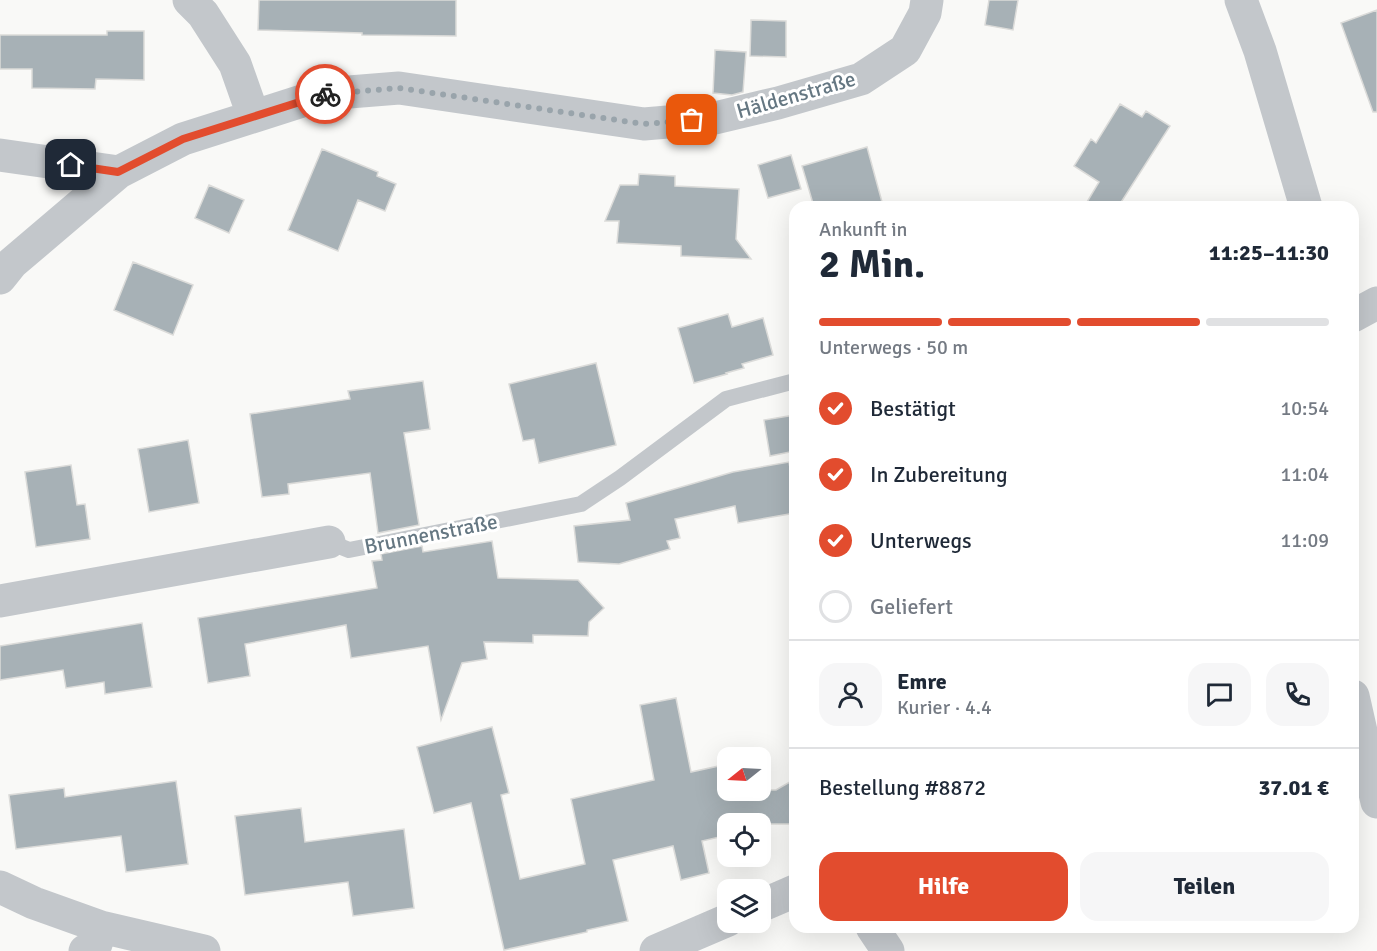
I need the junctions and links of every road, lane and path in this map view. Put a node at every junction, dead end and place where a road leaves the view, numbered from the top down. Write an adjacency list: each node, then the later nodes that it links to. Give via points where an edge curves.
1 (189, 0): 4 (street, via 203,14 235,64)
2 (927, 0): 4 (street, Häldenstraße, via 925,13 905,50 861,79 715,118 644,124 399,88 324,94)
3 (1240, 0): 7 (street, via 1260,51)
4 (253, 115): 6 (street, Häldenstraße, via 183,139)
5 (0, 155): 6 (street)
6 (118, 172): 8 (street, Häldenstraße, via 12,263)
7 (1304, 201)
8 (0, 278)
9 (1377, 303): 10 (street)
10 (1359, 313)
11 (789, 383): 12 (lane, Brunnenstraße, via 726,399 580,504 349,550)
12 (329, 542): 13 (street, Brunnenstraße)
13 (0, 601)
14 (1359, 722): 15 (street)
15 (1377, 802)
16 (0, 887): 21 (street)
17 (789, 894): 18 (street)
18 (771, 901)
19 (717, 925): 23 (street)
20 (876, 933): 24 (street)
21 (95, 943): 22 (street)
22 (204, 951)
23 (656, 951)
24 (888, 951)

